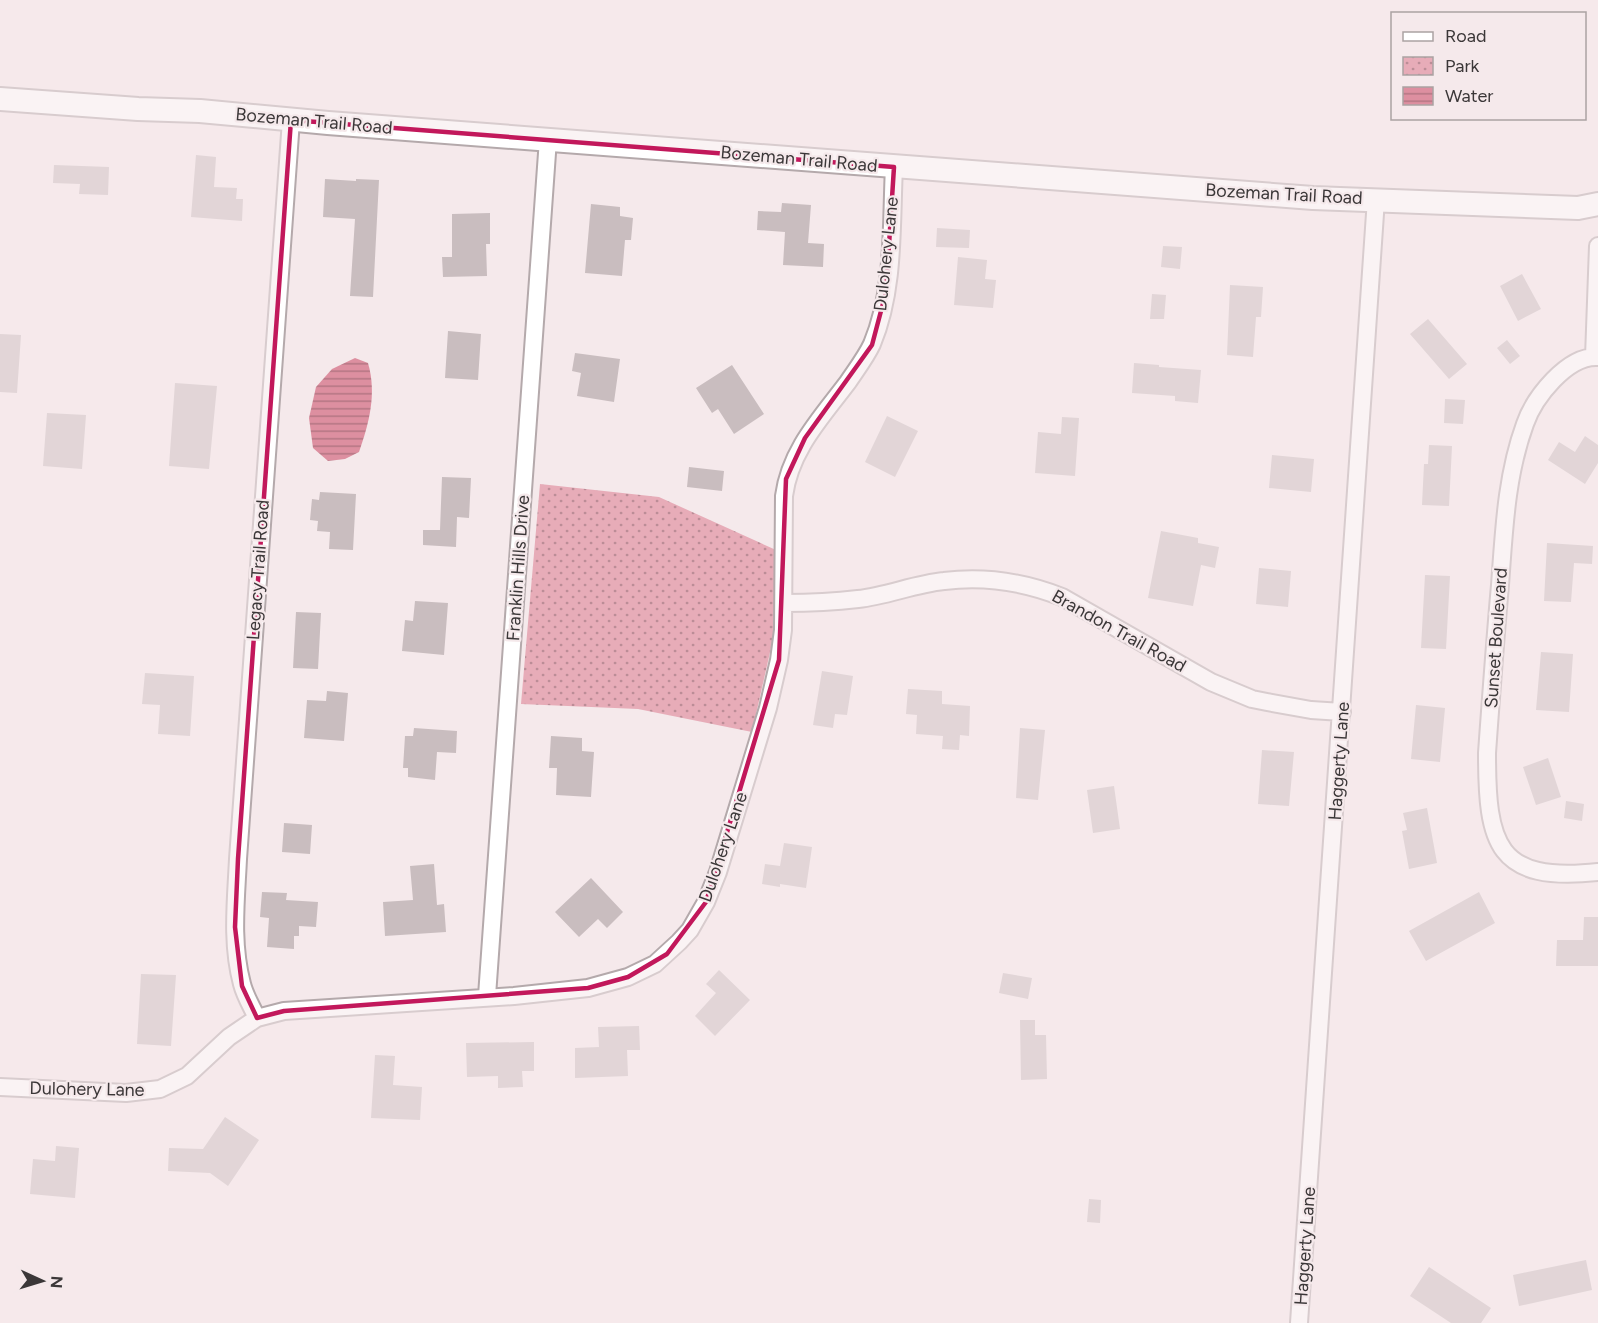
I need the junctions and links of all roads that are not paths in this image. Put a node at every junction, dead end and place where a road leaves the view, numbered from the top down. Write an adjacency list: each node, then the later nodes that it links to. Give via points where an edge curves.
1 (0, 99): 2 (street, Bozeman Trail Road)
2 (291, 120): 3 (street, Bozeman Trail Road); 13 (street, Legacy Trail Road, via 235,927 242,986)
3 (548, 139): 4 (street, Bozeman Trail Road); 12 (street, Franklin Hills Drive)
4 (894, 167): 5 (street, Bozeman Trail Road, via 1313,198); 9 (street, Dulohery Lane, via 886,292 872,345 805,438 786,479)
5 (1376, 199): 6 (street, Bozeman Trail Road, via 1578,208); 10 (street, Haggerty Lane)
6 (1598, 204)
7 (1598, 246): 8 (street, Sunset Boulevard)
8 (1596, 357): 11 (street, Sunset Boulevard, via 1570,365 1549,385 1526,422 1515,457 1506,507 1487,771 1491,819 1497,841 1509,858 1535,870 1558,874)
9 (784, 603): 10 (street, Brandon Trail Road, via 859,599 943,581 1009,582 1062,597 1211,682 1252,699); 12 (street, Dulohery Lane, via 779,660 768,708 718,872 690,930 654,964 615,982 588,988)
10 (1342, 712): 15 (street, Haggerty Lane)
11 (1598, 872)
12 (487, 996): 13 (street, Dulohery Lane, via 284,1011)
13 (257, 1018): 14 (street, Dulohery Lane, via 229,1037 187,1076 160,1089 126,1093)
14 (0, 1087)
15 (1299, 1323)

